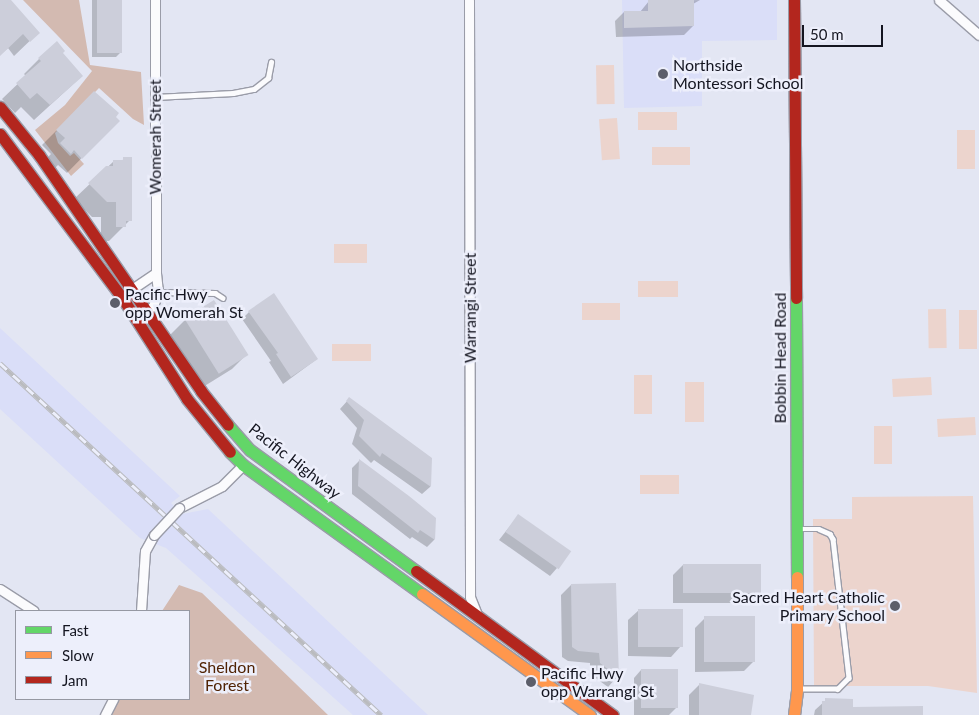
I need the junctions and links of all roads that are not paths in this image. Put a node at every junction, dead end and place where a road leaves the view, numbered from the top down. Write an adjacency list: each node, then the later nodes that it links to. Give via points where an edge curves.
1 (155, 0): 7 (street, Womerah Street)
2 (469, 0): 20 (street, Warrangi Street, via 470,597)
3 (794, 0): 16 (main road, Bobbin Head Road)
4 (939, 0): 5 (street)
5 (979, 35)
6 (271, 62): 7 (lane, via 268,78 254,89 232,94)
7 (155, 97): 10 (street, Womerah Street)
8 (0, 107): 11 (main road, Pacific Highway, via 39,155)
9 (0, 134): 15 (main road, Pacific Highway, via 125,302 187,399 213,434)
10 (156, 274): 11 (street); 12 (street, Womerah Street)
11 (132, 289): 14 (main road, Pacific Highway)
12 (158, 292): 13 (lane, via 215,293); 14 (street, via 153,306)
13 (223, 298)
14 (147, 311): 20 (main road, Pacific Highway, via 211,404 250,450)
15 (243, 465): 19 (street, bridge, via 222,486 179,508 154,535 145,551); 24 (main road, Pacific Highway)
16 (797, 529): 21 (main road, Bobbin Head Road); 21 (lane, via 819,529 833,539 849,678 838,689)
17 (0, 589): 18 (street)
18 (32, 610)
19 (141, 610)
20 (477, 614): 25 (main road, Pacific Highway)
21 (796, 689): 26 (main road, Bobbin Head Road)
22 (112, 700): 23 (street)
23 (105, 715)
24 (590, 715)
25 (613, 715)
26 (794, 715)

